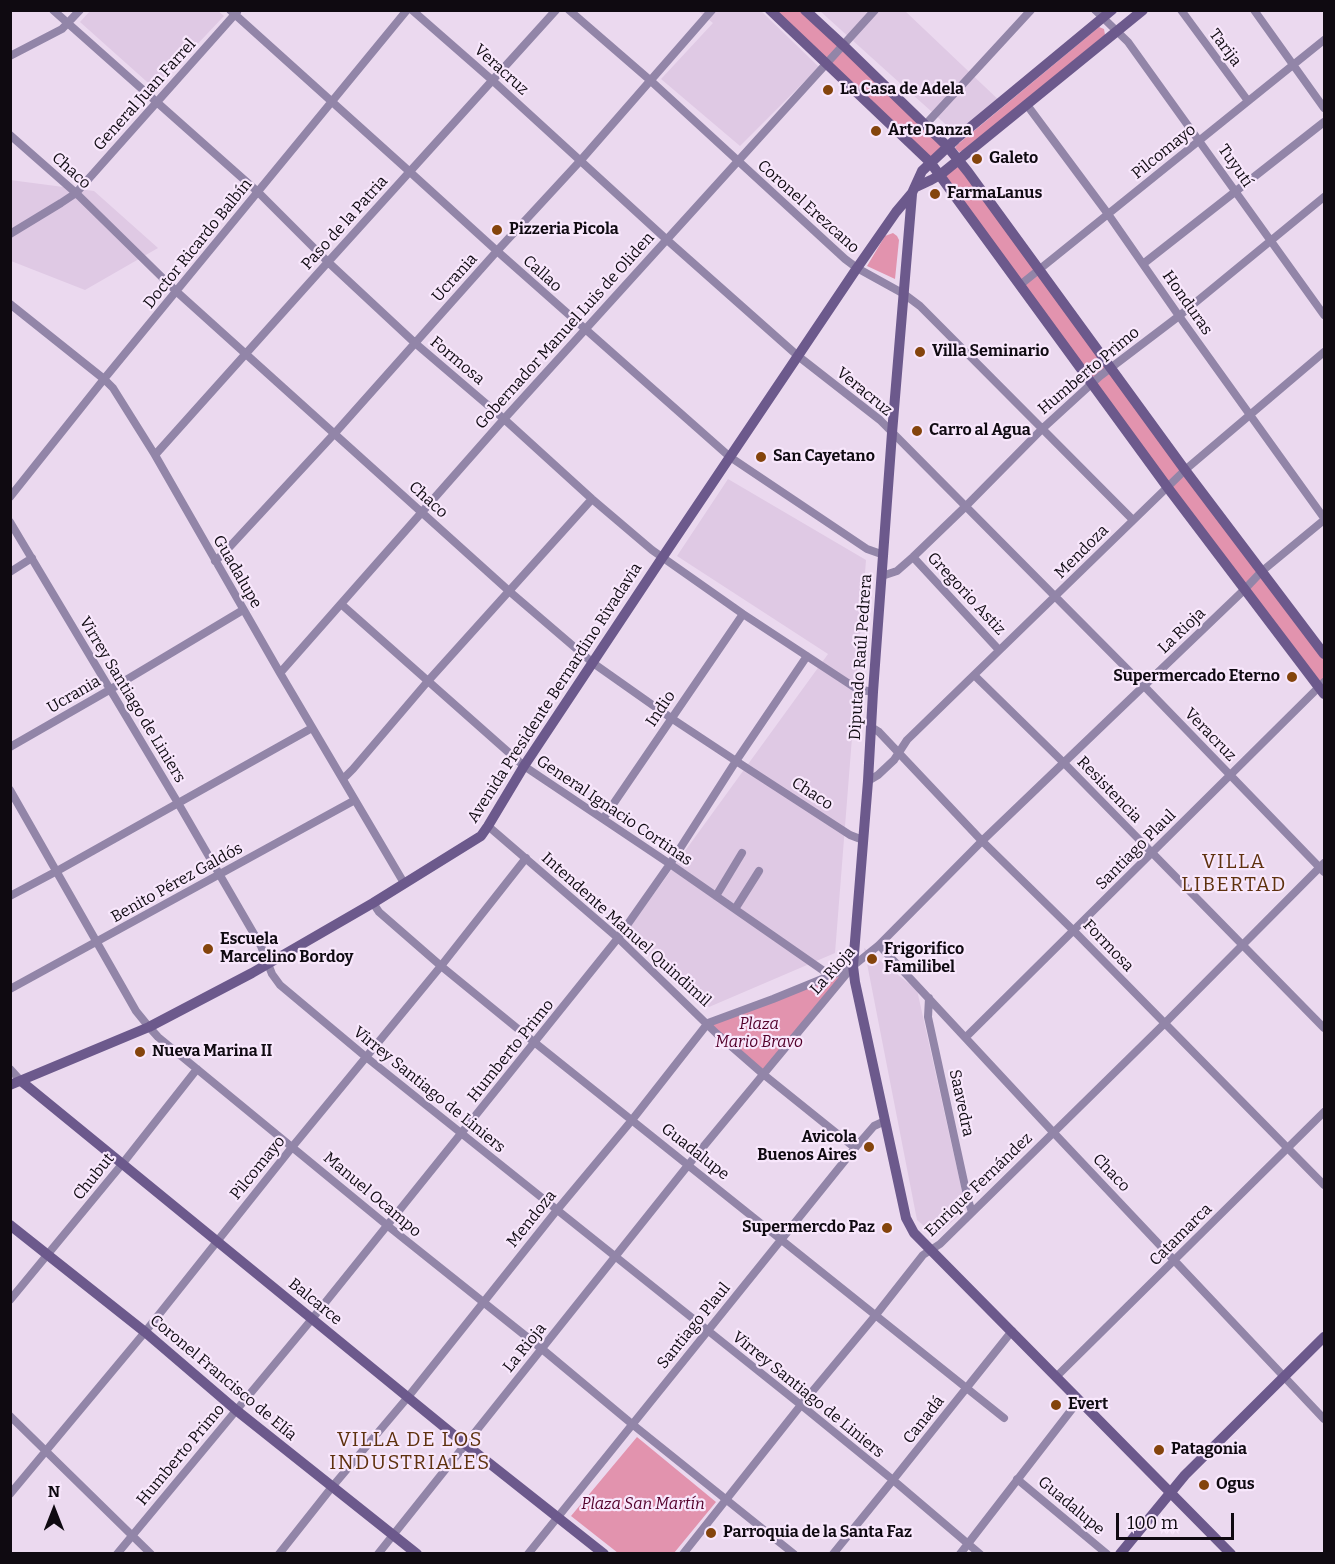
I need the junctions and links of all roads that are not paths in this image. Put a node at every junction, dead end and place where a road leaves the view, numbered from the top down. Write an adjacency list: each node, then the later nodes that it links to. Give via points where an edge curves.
1 (53, 10): 18 (street, Formosa)
2 (80, 10): 18 (street)
3 (407, 10): 29 (street, Doctor Ricardo Balbín)
4 (412, 10): 25 (street, Veracruz)
5 (556, 10): 25 (street, Paso de la Patria)
6 (569, 10): 26 (street, Coronel Erezcano)
7 (712, 10): 26 (street, Ucrania)
8 (770, 10): 23 (street)
9 (805, 10): 21 (street)
10 (875, 10): 21 (street, Gobernador Manuel Luis de Oliden)
11 (1030, 10): 33 (street)
12 (1112, 10): 17 (street, Avenida Presidente Bernardino Rivadavia)
13 (1143, 10): 19 (street, Avenida Presidente Bernardino Rivadavia)
14 (1180, 10): 27 (street, Tarija)
15 (1254, 10): 24 (street)
16 (234, 12): 28 (street, General Juan Farrel); 29 (street, Callao)
17 (1099, 14): 19 (street, Tuyutí); 36 (street, Avenida Presidente Bernardino Rivadavia)
18 (69, 24): 22 (street); 28 (street, Formosa)
19 (1117, 31): 30 (street, Avenida Presidente Bernardino Rivadavia); 35 (street, Tuyutí)
20 (1324, 40): 24 (street, Pilcomayo)
21 (844, 46): 23 (street, Gobernador Manuel Luis de Oliden); 33 (street)
22 (10, 56)
23 (826, 63): 39 (street, Gobernador Manuel Luis de Oliden); 40 (street)
24 (1293, 66): 27 (street, Pilcomayo); 31 (street)
25 (492, 80): 37 (street, Veracruz); 41 (street, Paso de la Patria)
26 (651, 81): 37 (street, Ucrania); 39 (street, Coronel Erezcano)
27 (1248, 101): 35 (street, Pilcomayo)
28 (157, 102): 44 (street, Formosa); 46 (street, General Juan Farrel)
29 (332, 102): 41 (street, Callao); 44 (street, Doctor Ricardo Balbín)
30 (1027, 105): 38 (street, Avenida Presidente Bernardino Rivadavia); 48 (street, Honduras)
31 (1324, 108)
32 (1324, 122): 45 (street)
33 (926, 124): 36 (street)
34 (10, 135): 46 (street, Chaco)
35 (1199, 140): 45 (street, Tuyutí); 48 (street, Pilcomayo)
36 (947, 146): 38 (street); 40 (street, Avenida Presidente Bernardino Rivadavia)
37 (581, 160): 50 (street, Veracruz); 52 (street, Ucrania)
38 (958, 160): 42 (street, Avenida Presidente Bernardino Rivadavia); 56 (street)
39 (737, 161): 50 (street, Gobernador Manuel Luis de Oliden); 55 (street, Coronel Erezcano)
40 (930, 162): 42 (street); 43 (street, Avenida Presidente Bernardino Rivadavia)
41 (410, 172): 52 (street, Callao); 53 (street, Paso de la Patria)
42 (940, 175): 43 (street, Avenida Presidente Bernardino Rivadavia); 57 (street)
43 (914, 190): 55 (street, Avenida Presidente Bernardino Rivadavia); 59 (street, Diputado Raúl Pedrera)
44 (258, 192): 53 (street, Formosa); 58 (street, Doctor Ricardo Balbín)
45 (1236, 192): 51 (street, Tuyutí); 54 (street)
46 (76, 193): 49 (street, General Juan Farrel); 58 (street, Chaco)
47 (1324, 197): 51 (street, Humberto Primo)
48 (1108, 214): 54 (street, Honduras); 56 (street, Pilcomayo)
49 (10, 234)
50 (666, 239): 63 (street, Gobernador Manuel Luis de Oliden); 67 (street, Veracruz)
51 (1270, 240): 61 (street, Tuyutí); 62 (street, Humberto Primo)
52 (497, 251): 63 (street, Callao); 64 (street, Ucrania)
53 (328, 262): 64 (street, Formosa); 66 (street, Paso de la Patria)
54 (1143, 264): 62 (street, Honduras)
55 (857, 268): 59 (street, Coronel Erezcano); 67 (street, Avenida Presidente Bernardino Rivadavia)
56 (1039, 270): 57 (street, Pilcomayo); 68 (street)
57 (1020, 285): 70 (street)
58 (177, 292): 66 (street, Chaco); 69 (street, Doctor Ricardo Balbín)
59 (904, 294): 73 (street, Coronel Erezcano); 75 (street, Diputado Raúl Pedrera)
60 (10, 304): 69 (street, Guadalupe)
61 (1324, 315)
62 (1179, 316): 68 (street, Humberto Primo); 71 (street, Honduras)
63 (585, 330): 72 (street, Gobernador Manuel Luis de Oliden); 77 (street, Callao)
64 (415, 343): 72 (street, Formosa); 74 (street, Ucrania)
65 (1324, 352): 71 (street, Mendoza)
66 (246, 353): 74 (street, Chaco); 76 (street, Paso de la Patria)
67 (798, 356): 75 (street, Veracruz); 77 (street, Avenida Presidente Bernardino Rivadavia)
68 (1111, 368): 70 (street, Humberto Primo); 78 (street)
69 (104, 379): 76 (street, Guadalupe); 80 (street, Doctor Ricardo Balbín)
70 (1091, 384): 73 (street, Humberto Primo); 79 (street)
71 (1250, 415): 78 (street, Mendoza); 84 (street, Honduras)
72 (504, 419): 81 (street, Formosa); 83 (street, Gobernador Manuel Luis de Oliden)
73 (1042, 429): 82 (street, Humberto Primo); 85 (street, Coronel Erezcano)
74 (334, 433): 83 (street, Chaco); 91 (street, Ucrania)
75 (892, 433): 82 (street, Veracruz); 87 (street, Diputado Raúl Pedrera)
76 (154, 455): 91 (street, Guadalupe)
77 (730, 457): 87 (street, Callao, via 867,549); 90 (street, Avenida Presidente Bernardino Rivadavia)
78 (1185, 470): 79 (street, Mendoza); 93 (street)
79 (1168, 488): 85 (street, Mendoza); 95 (street)
80 (10, 496)
81 (592, 499): 90 (street, Formosa); 96 (street)
82 (965, 507): 88 (street, Humberto Primo); 97 (street, Veracruz)
83 (422, 512): 96 (street, Chaco); 98 (street, Gobernador Manuel Luis de Oliden)
84 (1324, 519): 93 (street, La Rioja)
85 (1133, 520): 97 (street, Mendoza)
86 (10, 522): 89 (street, Virrey Santiago de Liniers)
87 (884, 555): 94 (street, Diputado Raúl Pedrera)
88 (913, 557): 94 (street, Humberto Primo, via 897,571); 101 (street, Gregorio Astiz)
89 (32, 558): 92 (street); 110 (street, Virrey Santiago de Liniers)
90 (662, 558): 100 (street, Formosa); 104 (street, Avenida Presidente Bernardino Rivadavia)
91 (215, 561): 99 (street, Guadalupe)
92 (10, 572)
93 (1261, 572): 95 (street, La Rioja); 102 (street)
94 (882, 576): 111 (street, Diputado Raúl Pedrera)
95 (1244, 590): 108 (street, La Rioja); 109 (street)
96 (509, 591): 104 (street, Chaco); 107 (street)
97 (1056, 597): 101 (street, Mendoza); 108 (street, Veracruz)
98 (341, 604): 105 (street, Gobernador Manuel Luis de Oliden); 107 (street, General Ignacio Cortinas)
99 (243, 610): 105 (street, Guadalupe); 110 (street, Ucrania)
100 (743, 614): 103 (street, Formosa); 112 (street, Indio)
101 (999, 650): 106 (street, Mendoza)
102 (1324, 654)
103 (807, 656): 111 (street, Formosa, via 857,689); 117 (street, Humberto Primo)
104 (593, 663): 112 (street, Chaco); 119 (street, Avenida Presidente Bernardino Rivadavia)
105 (280, 673): 114 (street, Guadalupe)
106 (974, 675): 116 (street, Mendoza); 118 (street, Resistencia)
107 (428, 681): 119 (street, General Ignacio Cortinas); 121 (street)
108 (1144, 686): 118 (street, La Rioja); 120 (street, Veracruz)
109 (1323, 688): 120 (street, Santiago Plaul)
110 (111, 689): 115 (street, Ucrania); 125 (street, Virrey Santiago de Liniers)
111 (873, 692): 113 (street, Diputado Raúl Pedrera)
112 (671, 718): 117 (street, Chaco); 126 (street, Indio)
113 (871, 727): 116 (street, Formosa); 122 (street, Diputado Raúl Pedrera)
114 (312, 728): 121 (street, Guadalupe); 125 (street)
115 (10, 747)
116 (898, 753): 122 (street, Mendoza); 129 (street, Formosa)
117 (736, 761): 128 (street, Chaco); 133 (street, Humberto Primo)
118 (1064, 763): 129 (street, La Rioja); 131 (street, Resistencia)
119 (524, 766): 126 (street, General Ignacio Cortinas); 127 (street, Avenida Presidente Bernardino Rivadavia)
120 (1231, 775): 131 (street, Santiago Plaul); 134 (street, Veracruz)
121 (343, 779): 124 (street, Guadalupe)
122 (868, 781): 128 (street, Diputado Raúl Pedrera)
123 (10, 790): 135 (street, Manuel Ocampo)
124 (355, 800): 137 (street, Benito Pérez Galdós); 138 (street, Guadalupe)
125 (178, 804): 135 (street); 137 (street, Virrey Santiago de Liniers)
126 (603, 819): 133 (street, General Ignacio Cortinas)
127 (488, 826): 132 (street, Intendente Manuel Quindimil); 138 (street, Avenida Presidente Bernardino Rivadavia, via 475,840)
128 (863, 840): 150 (street, Diputado Raúl Pedrera)
129 (982, 841): 143 (street, Formosa); 146 (street, La Rioja)
130 (742, 853): 140 (street)
131 (1152, 853): 143 (street, Santiago Plaul); 147 (street, Resistencia)
132 (526, 858): 144 (street, Intendente Manuel Quindimil); 149 (street, Pilcomayo)
133 (670, 864): 140 (street, General Ignacio Cortinas); 144 (street, Humberto Primo)
134 (1323, 868): 147 (street, Enrique Fernández)
135 (57, 871): 139 (street); 145 (street, Manuel Ocampo)
136 (759, 871): 142 (street)
137 (219, 876): 145 (street, Benito Pérez Galdós); 148 (street, Virrey Santiago de Liniers)
138 (404, 883): 141 (street, Avenida Presidente Bernardino Rivadavia)
139 (10, 896)
140 (716, 896): 142 (street, General Ignacio Cortinas)
141 (373, 903): 148 (street, Avenida Presidente Bernardino Rivadavia); 149 (street, Guadalupe)
142 (735, 909): 151 (street, General Ignacio Cortinas)
143 (1074, 931): 155 (street, Formosa); 158 (street, Santiago Plaul)
144 (618, 938): 154 (street, Intendente Manuel Quindimil); 159 (street, Humberto Primo)
145 (97, 942): 152 (street, Benito Pérez Galdós); 156 (street, Manuel Ocampo)
146 (879, 945): 150 (street, La Rioja); 153 (street, Chaco)
147 (1242, 945): 155 (street, Enrique Fernández); 157 (street, Resistencia)
148 (268, 964): 156 (street, Avenida Presidente Bernardino Rivadavia); 160 (street, Virrey Santiago de Liniers, via 280,985)
149 (441, 966): 159 (street, Guadalupe); 160 (street, Pilcomayo)
150 (853, 966): 151 (street); 163 (street, La Rioja); 167 (street, Diputado Raúl Pedrera)
151 (831, 976): 154 (street)
152 (10, 989)
153 (929, 998): 158 (street, Chaco); 177 (street, Saavedra, via 928,1017)
154 (708, 1023): 163 (street, Intendente Manuel Quindimil); 166 (street, Mendoza)
155 (1164, 1024): 168 (street, Enrique Fernández); 172 (street, Formosa)
156 (148, 1027): 162 (street, Manuel Ocampo); 164 (street, Avenida Presidente Bernardino Rivadavia)
157 (1324, 1028)
158 (966, 1037): 168 (street, Chaco)
159 (534, 1042): 166 (street, Guadalupe); 169 (street, Humberto Primo)
160 (366, 1057): 169 (street, Virrey Santiago de Liniers); 170 (street, Pilcomayo)
161 (10, 1069): 164 (street, Balcarce)
162 (197, 1069): 170 (street, Manuel Ocampo); 173 (street, Chubut)
163 (763, 1074): 171 (street, Intendente Manuel Quindimil); 174 (street, La Rioja)
164 (16, 1083): 173 (street, Balcarce)
165 (1324, 1112): 172 (street, Catamarca)
166 (632, 1120): 174 (street, Guadalupe); 176 (street, Mendoza)
167 (885, 1121): 171 (street, Santiago Plaul, via 874,1126); 182 (street, Diputado Raúl Pedrera, via 906,1218)
168 (1053, 1132): 177 (street, Enrique Fernández); 185 (street, Chaco)
169 (462, 1133): 176 (street, Virrey Santiago de Liniers); 179 (street, Humberto Primo)
170 (293, 1146): 179 (street, Manuel Ocampo); 181 (street, Pilcomayo)
171 (855, 1148): 180 (street, Santiago Plaul)
172 (1287, 1148): 175 (street, Formosa); 185 (street, Catamarca)
173 (123, 1163): 181 (street, Balcarce); 183 (street, Chubut)
174 (689, 1164): 180 (street, Guadalupe); 184 (street, La Rioja)
175 (1324, 1185)
176 (556, 1210): 184 (street, Virrey Santiago de Liniers); 187 (street, Mendoza)
177 (972, 1212): 182 (street, Enrique Fernández)
178 (10, 1225): 183 (street, Coronel Francisco de Elía)
179 (388, 1226): 187 (street, Manuel Ocampo); 189 (street, Humberto Primo)
180 (782, 1239): 188 (street, Guadalupe); 190 (street, Santiago Plaul)
181 (217, 1241): 189 (street, Balcarce); 192 (street, Pilcomayo)
182 (931, 1250): 188 (street, Enrique Fernández); 191 (street, Diputado Raúl Pedrera)
183 (48, 1255): 186 (street, Chubut); 192 (street, Coronel Francisco de Elía)
184 (614, 1257): 190 (street, Virrey Santiago de Liniers); 194 (street, La Rioja)
185 (1175, 1260): 195 (street, Catamarca); 196 (street, Chaco)
186 (10, 1300)
187 (483, 1302): 194 (street, Manuel Ocampo); 198 (street, Mendoza)
188 (875, 1316): 197 (street, Guadalupe); 200 (street, Enrique Fernández)
189 (312, 1319): 198 (street, Balcarce); 201 (street, Humberto Primo)
190 (707, 1331): 200 (street, Virrey Santiago de Liniers); 205 (street, Santiago Plaul)
191 (1012, 1331): 195 (street, Diputado Raúl Pedrera); 197 (street, Canadá)
192 (145, 1332): 201 (street, Coronel Francisco de Elía); 207 (street, Pilcomayo)
193 (1324, 1337): 196 (street)
194 (542, 1349): 205 (street, Manuel Ocampo); 206 (street, La Rioja)
195 (1057, 1376): 199 (street, Diputado Raúl Pedrera)
196 (1285, 1377): 204 (street, Chaco); 211 (street)
197 (967, 1388): 203 (street, Guadalupe); 209 (street, Canadá)
198 (408, 1397): 206 (street, Balcarce); 210 (street, Mendoza)
199 (1079, 1400): 208 (street); 211 (street, Diputado Raúl Pedrera)
200 (801, 1405): 209 (street, Virrey Santiago de Liniers); 213 (street, Enrique Fernández)
201 (236, 1410): 210 (street, Coronel Francisco de Elía); 216 (street, Humberto Primo)
202 (10, 1416): 207 (street)
203 (1004, 1418)
204 (1324, 1419)
205 (632, 1424): 213 (street, Manuel Ocampo); 214 (street, Santiago Plaul)
206 (465, 1444): 214 (street, Balcarce); 215 (street, La Rioja)
207 (45, 1451): 212 (street, Pilcomayo); 216 (street)
208 (1017, 1479): 217 (street); 230 (street, Guadalupe)
209 (894, 1480): 217 (street, Virrey Santiago de Liniers); 227 (street, Canadá)
210 (332, 1487): 215 (street, Coronel Francisco de Elía); 220 (street, Mendoza)
211 (1169, 1492): 231 (street); 232 (street, Diputado Raúl Pedrera)
212 (10, 1494)
213 (726, 1499): 225 (street, Enrique Fernández); 226 (street, Manuel Ocampo)
214 (558, 1516): 223 (street, Santiago Plaul); 224 (street, Balcarce)
215 (393, 1534): 221 (street, La Rioja); 222 (street, Coronel Francisco de Elía)
216 (132, 1535): 218 (street, Humberto Primo); 219 (street)
217 (968, 1543): 228 (street); 229 (street, Virrey Santiago de Liniers)
218 (117, 1554)
219 (151, 1554)
220 (279, 1554)
221 (378, 1554)
222 (417, 1554)
223 (528, 1554)
224 (604, 1554)
225 (683, 1554)
226 (794, 1554)
227 (833, 1554)
228 (960, 1554)
229 (980, 1554)
230 (1107, 1554)
231 (1120, 1554)
232 (1231, 1554)

